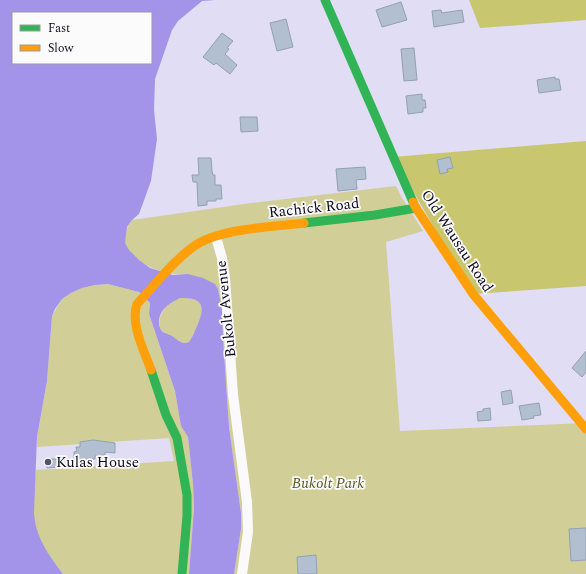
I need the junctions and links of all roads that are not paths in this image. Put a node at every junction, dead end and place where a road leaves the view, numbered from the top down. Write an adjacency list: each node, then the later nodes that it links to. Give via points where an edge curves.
1 (325, 0): 2 (street, Old Wausau Road)
2 (416, 208): 3 (street, Rachick Road, via 234,231); 4 (street, Old Wausau Road, via 473,294)
3 (216, 237): 5 (street, via 203,240 194,246 141,299 135,310 135,323 166,415 177,438 184,473 187,516); 6 (street, Bukolt Avenue, via 225,278 234,395 247,502 248,532)
4 (586, 429)
5 (182, 574)
6 (242, 574)

